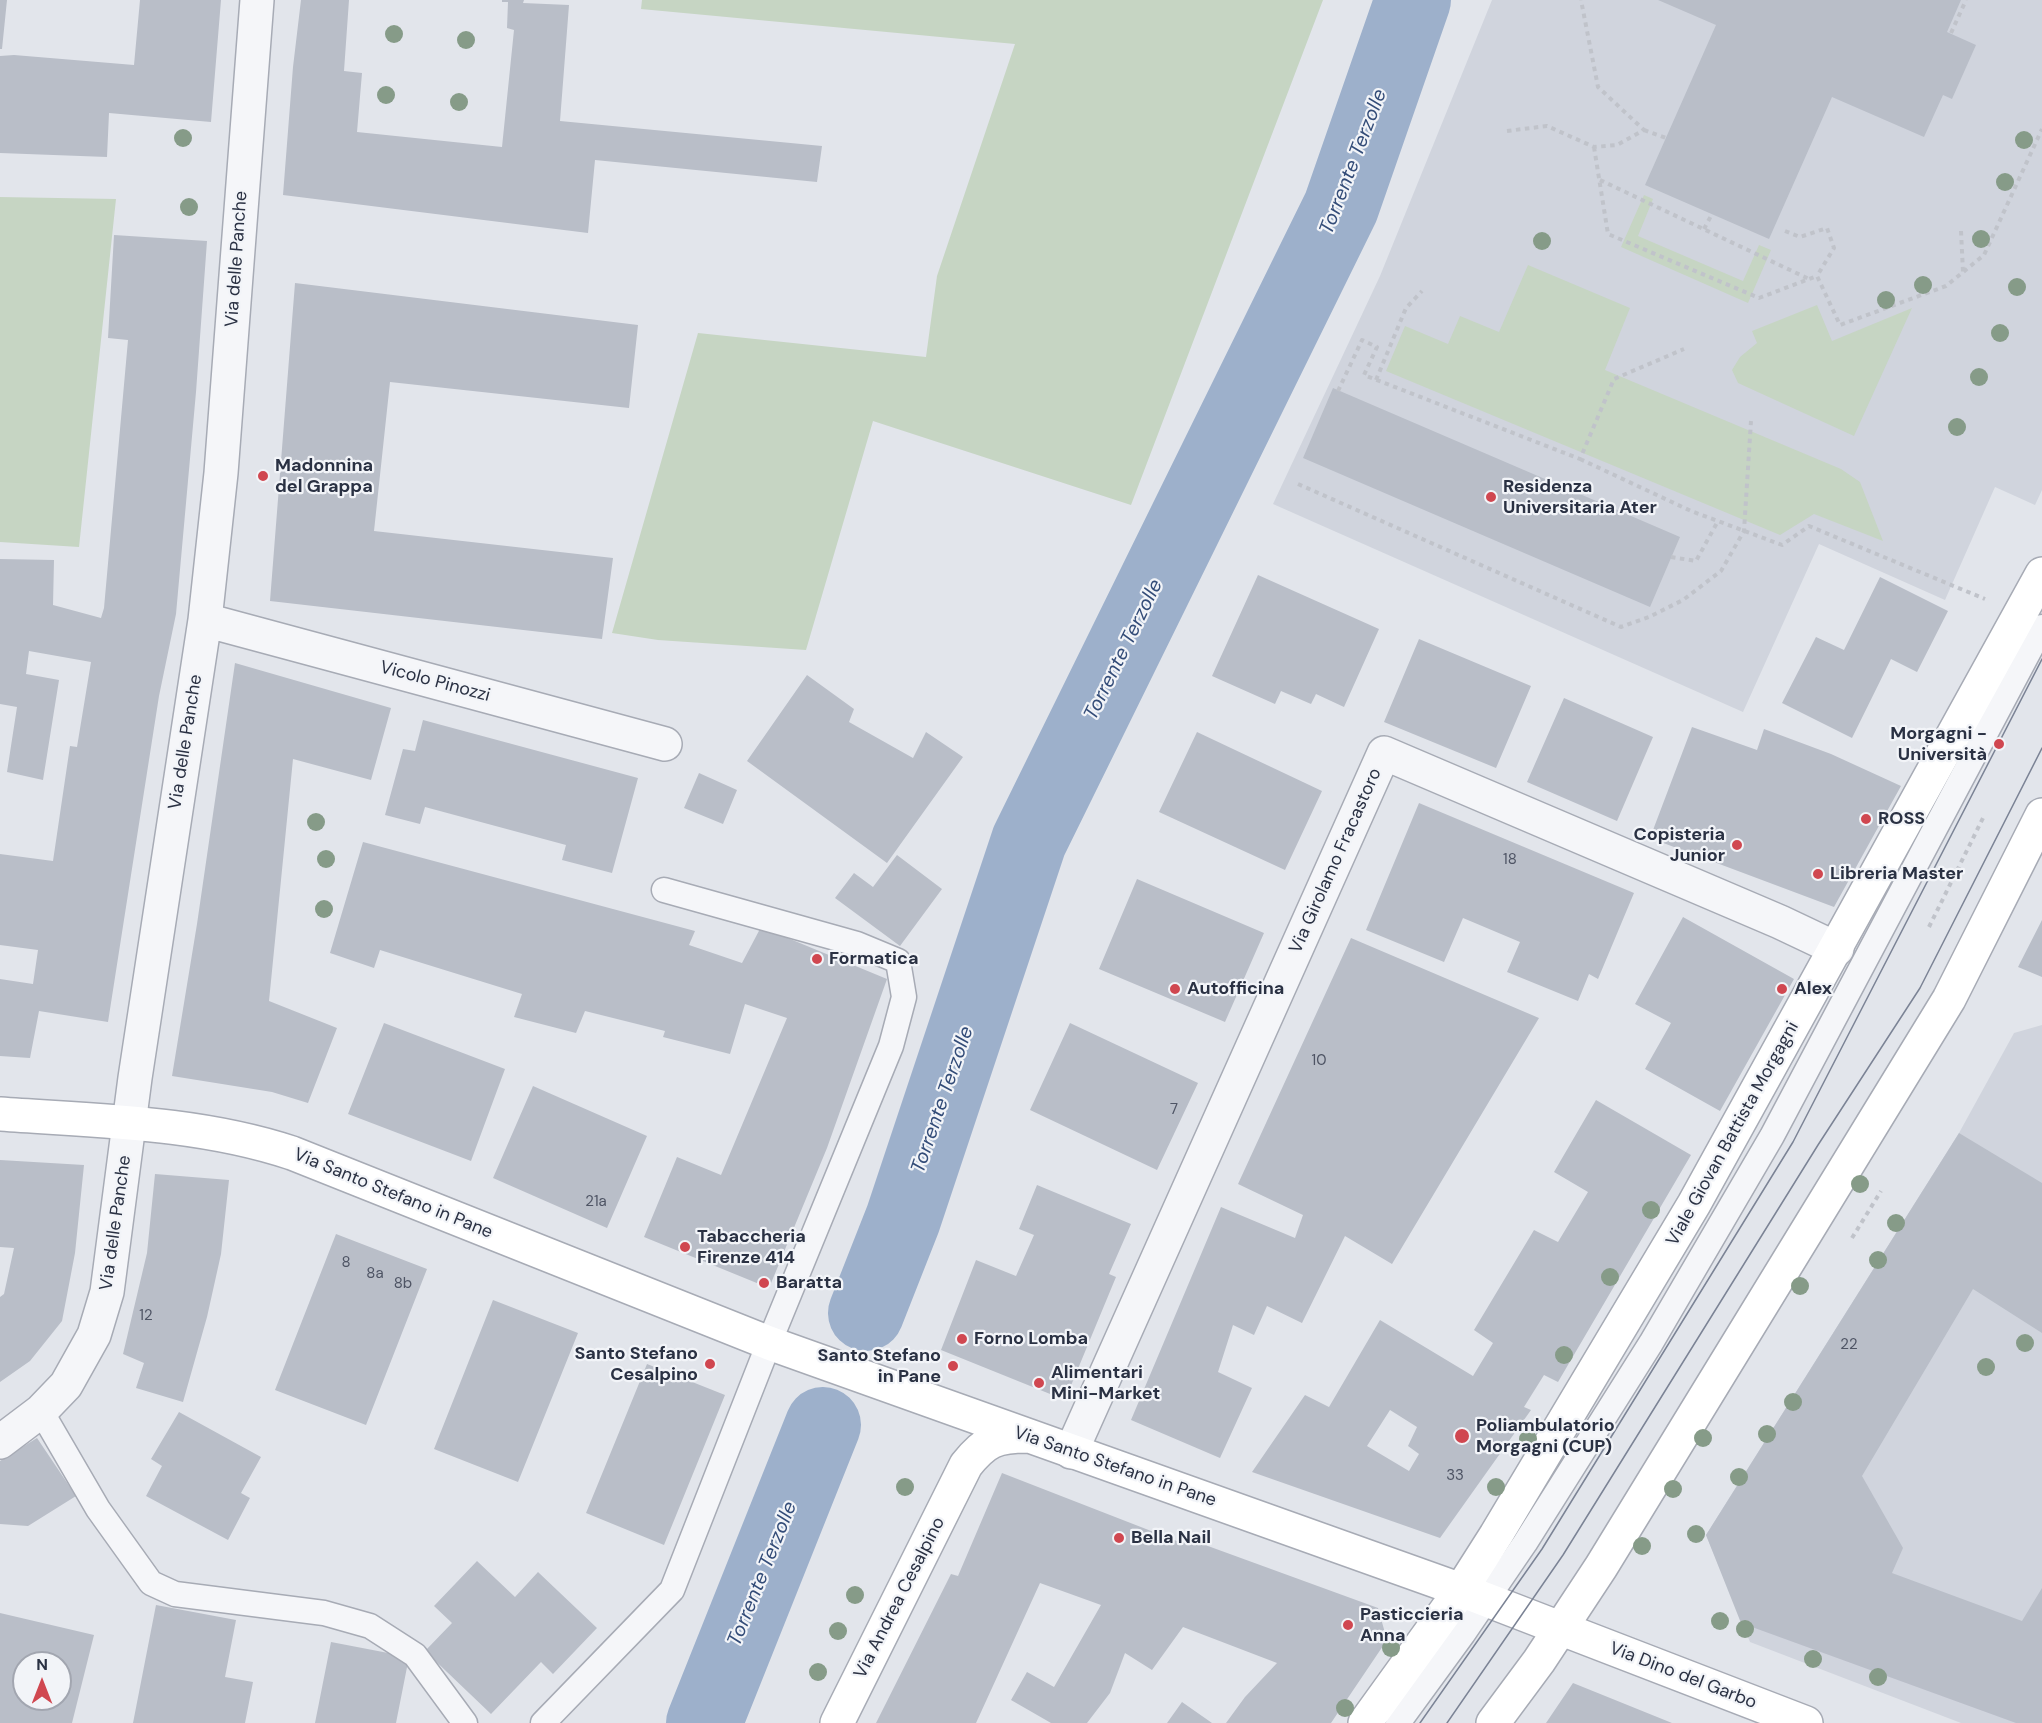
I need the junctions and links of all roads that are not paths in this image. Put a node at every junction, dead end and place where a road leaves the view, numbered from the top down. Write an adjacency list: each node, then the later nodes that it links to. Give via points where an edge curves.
1 (257, 0): 3 (street, Via delle Panche, via 221,473)
2 (2042, 574): 8 (main road, Viale Giovan Battista Morgagni)
3 (205, 620): 5 (street, Vicolo Pinozzi); 10 (street, Via delle Panche)
4 (2042, 627): 18 (lane, Viale Giovan Battista Morgagni, via 1772,1136 1651,1343 1525,1544)
5 (665, 744)
6 (2042, 815): 19 (main road, via 1949,999)
7 (664, 890): 11 (lane, via 857,944 898,961 904,997 891,1046)
8 (1837, 949): 16 (street, Via Girolamo Fracastoro, via 1384,753); 18 (main road, Viale Giovan Battista Morgagni, via 1694,1204 1508,1515)
9 (0, 1114): 10 (main road, Via Santo Stefano in Pane)
10 (130, 1124): 11 (main road, Via Santo Stefano in Pane, via 225,1135 282,1150); 13 (street, Via delle Panche, via 112,1259 94,1335 66,1385)
11 (777, 1346): 12 (main road, Via Santo Stefano in Pane); 21 (lane, via 672,1590)
12 (916, 1397): 14 (main road, Via Santo Stefano in Pane); 17 (main road, Via Andrea Cesalpino, via 947,1414 963,1437 966,1448)
13 (41, 1411): 15 (street, Via delle Panche); 20 (lane, via 98,1509 151,1583 175,1594 324,1612 370,1626 415,1654)
14 (1027, 1436): 16 (main road, Via Santo Stefano in Pane); 17 (main road, Via Andrea Cesalpino, via 999,1437 989,1442 972,1457)
15 (0, 1442)
16 (1071, 1452): 18 (main road, Via Santo Stefano in Pane)
17 (962, 1474): 22 (main road, Via Andrea Cesalpino)
18 (1474, 1595): 19 (main road); 23 (main road, Viale Giovan Battista Morgagni); 24 (lane, Viale Giovan Battista Morgagni)
19 (1561, 1629): 25 (main road); 26 (main road, Via Dino del Garbo)
20 (465, 1723)
21 (543, 1723)
22 (837, 1723)
23 (1365, 1723)
24 (1398, 1723)
25 (1493, 1723)
26 (1806, 1723)

